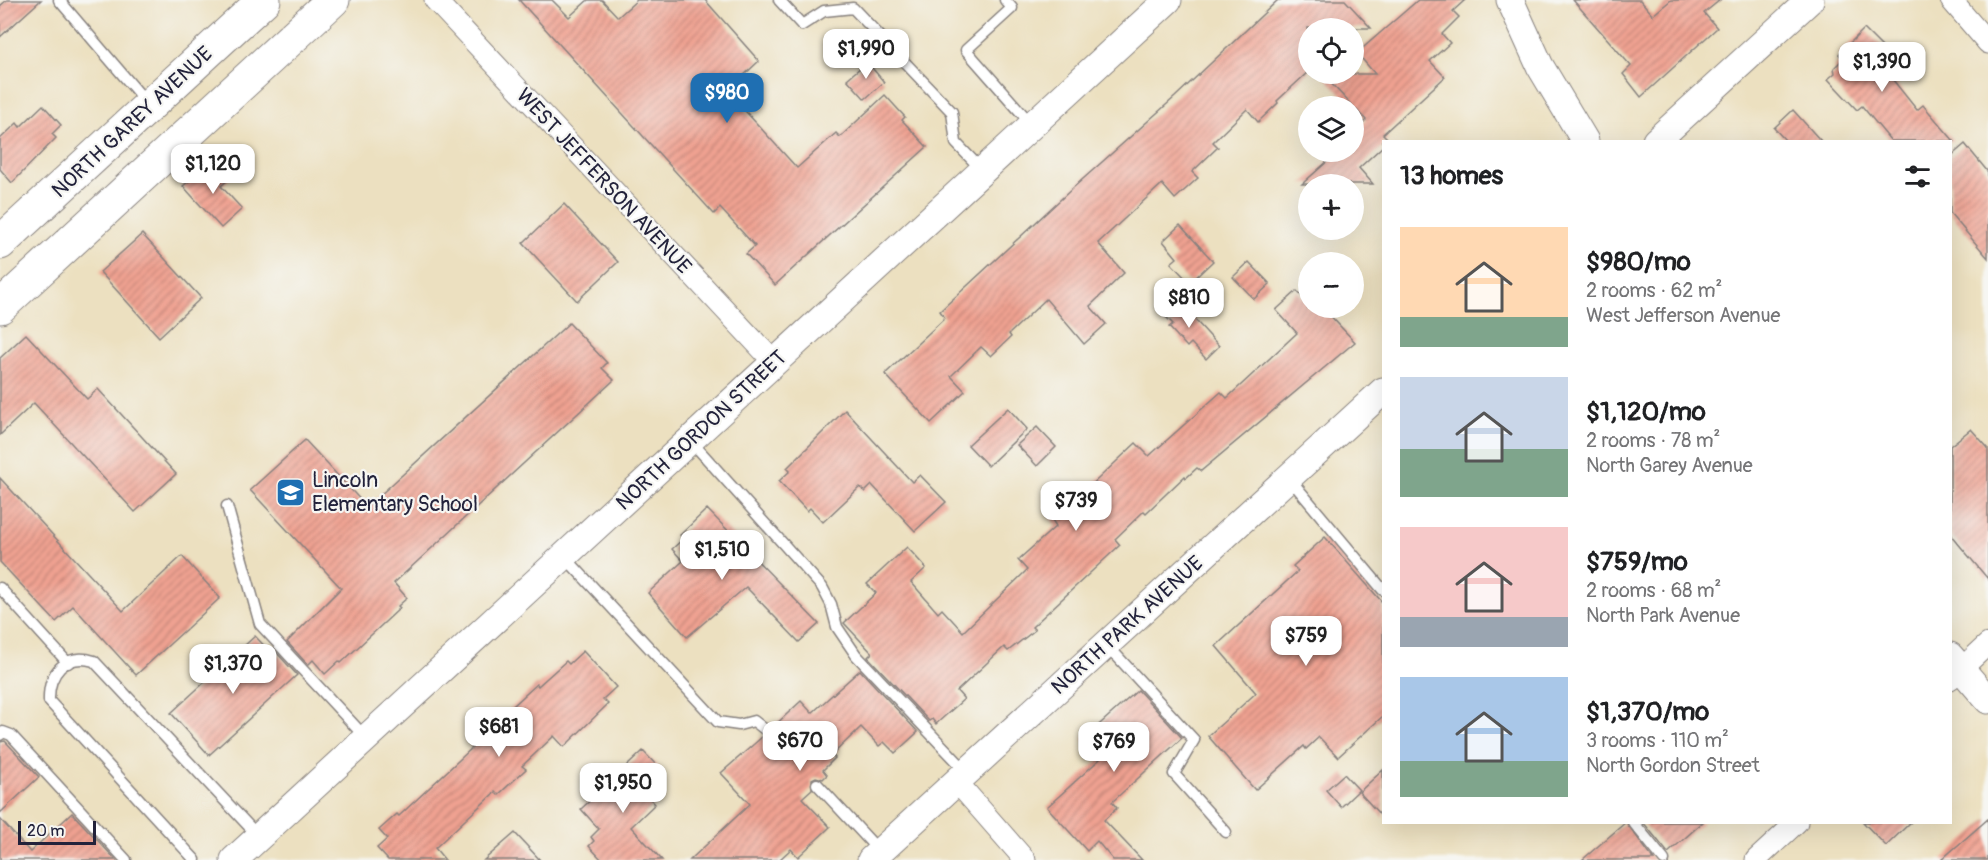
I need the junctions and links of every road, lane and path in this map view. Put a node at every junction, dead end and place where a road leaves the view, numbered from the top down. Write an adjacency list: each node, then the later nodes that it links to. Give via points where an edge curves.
1 (59, 0): 12 (lane)
2 (264, 0): 12 (main road, NORTH GAREY AVENUE)
3 (333, 0): 18 (main road)
4 (435, 0): 19 (street, WEST JEFFERSON AVENUE)
5 (779, 0): 16 (lane, via 802,25 824,11 853,8 952,112 956,143)
6 (1005, 0): 13 (lane, via 1012,8 966,50)
7 (1168, 0): 13 (street, NORTH GORDON STREET)
8 (1510, 0): 14 (street, via 1540,66)
9 (1810, 0): 15 (street)
10 (1951, 0): 11 (street)
11 (1988, 43)
12 (149, 106): 17 (main road, NORTH GAREY AVENUE)
13 (1032, 125): 16 (street, NORTH GORDON STREET)
14 (1584, 140)
15 (1657, 140)
16 (982, 170): 19 (street, NORTH GORDON STREET)
17 (0, 243)
18 (0, 308)
19 (774, 362): 21 (street, NORTH GORDON STREET)
20 (1382, 392): 22 (street, NORTH PARK AVENUE)
21 (690, 440): 24 (street, NORTH GORDON STREET); 35 (lane, via 822,587 837,627 856,655)
22 (1288, 478): 26 (lane); 27 (street, NORTH PARK AVENUE)
23 (227, 506): 34 (lane, via 260,624)
24 (564, 556): 32 (lane, via 718,722 739,725 754,721); 34 (street, NORTH GORDON STREET)
25 (0, 588): 29 (lane)
26 (1382, 589)
27 (1106, 644): 35 (street, NORTH PARK AVENUE); 39 (lane, via 1194,740 1174,774)
28 (1988, 644): 30 (street)
29 (68, 663): 40 (lane, via 81,657 94,661); 43 (lane, via 55,672 49,685 49,701)
30 (1954, 668): 31 (street)
31 (1988, 700)
32 (768, 732)
33 (0, 735): 42 (lane, via 11,735)
34 (366, 738): 40 (street, NORTH GORDON STREET)
35 (961, 776): 41 (street, NORTH PARK AVENUE); 45 (street)
36 (817, 784): 41 (lane)
37 (1635, 824): 46 (lane)
38 (1795, 824): 47 (street)
39 (1226, 832)
40 (259, 837): 44 (street, NORTH GORDON STREET)
41 (876, 856)
42 (126, 860)
43 (195, 860)
44 (234, 860)
45 (1025, 860)
46 (1664, 860)
47 (1756, 860)

